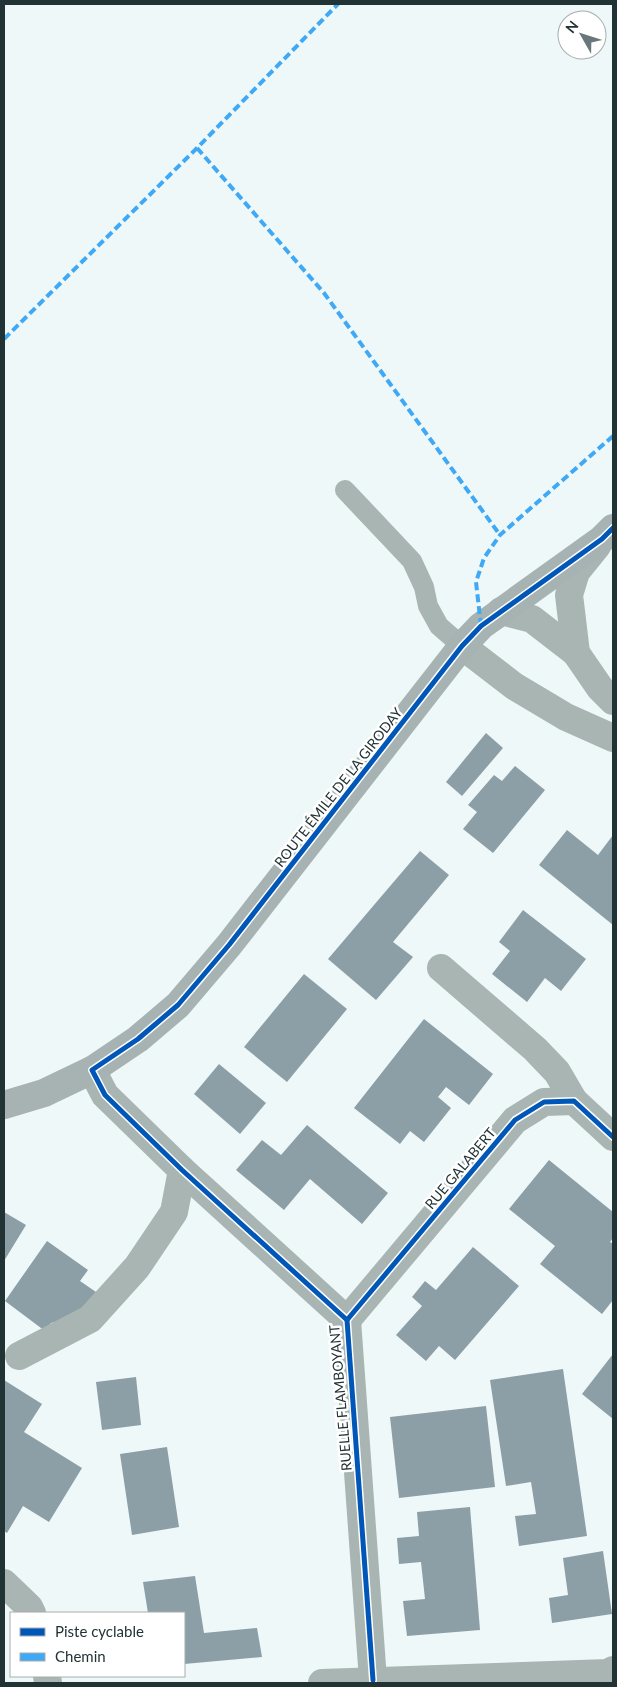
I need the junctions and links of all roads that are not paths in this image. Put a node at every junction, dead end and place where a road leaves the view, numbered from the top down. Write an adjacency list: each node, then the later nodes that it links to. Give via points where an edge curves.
1 (345, 490): 4 (lane, via 412,561 439,626)
2 (608, 534): 3 (main road, ROUTE ÉMILE DE LA GIRODAY); 5 (street, via 576,572 569,595)
3 (501, 611): 4 (main road, ROUTE ÉMILE DE LA GIRODAY); 5 (street, via 532,619)
4 (462, 646): 7 (street, via 522,690 566,717); 9 (main road, ROUTE ÉMILE DE LA GIRODAY, via 230,945 178,1005 138,1039)
5 (576, 653): 6 (street)
6 (613, 701)
7 (613, 738)
8 (441, 968): 10 (street, via 535,1049 557,1072)
9 (92, 1070): 11 (main road, ROUTE ÉMILE DE LA GIRODAY, via 44,1093); 13 (street, RUELLE FLAMBOYANT, via 105,1095)
10 (574, 1101): 12 (street); 14 (street, RUE GALABERT, via 544,1102 515,1120)
11 (4, 1106)
12 (613, 1137)
13 (182, 1170): 14 (street, RUELLE FLAMBOYANT); 15 (street, via 174,1212 136,1267 90,1319)
14 (347, 1320): 19 (street, RUELLE FLAMBOYANT)
15 (19, 1356)
16 (4, 1583): 17 (street)
17 (32, 1612)
18 (613, 1670): 19 (street, via 608,1673)
19 (373, 1680): 20 (street)
20 (322, 1683)

